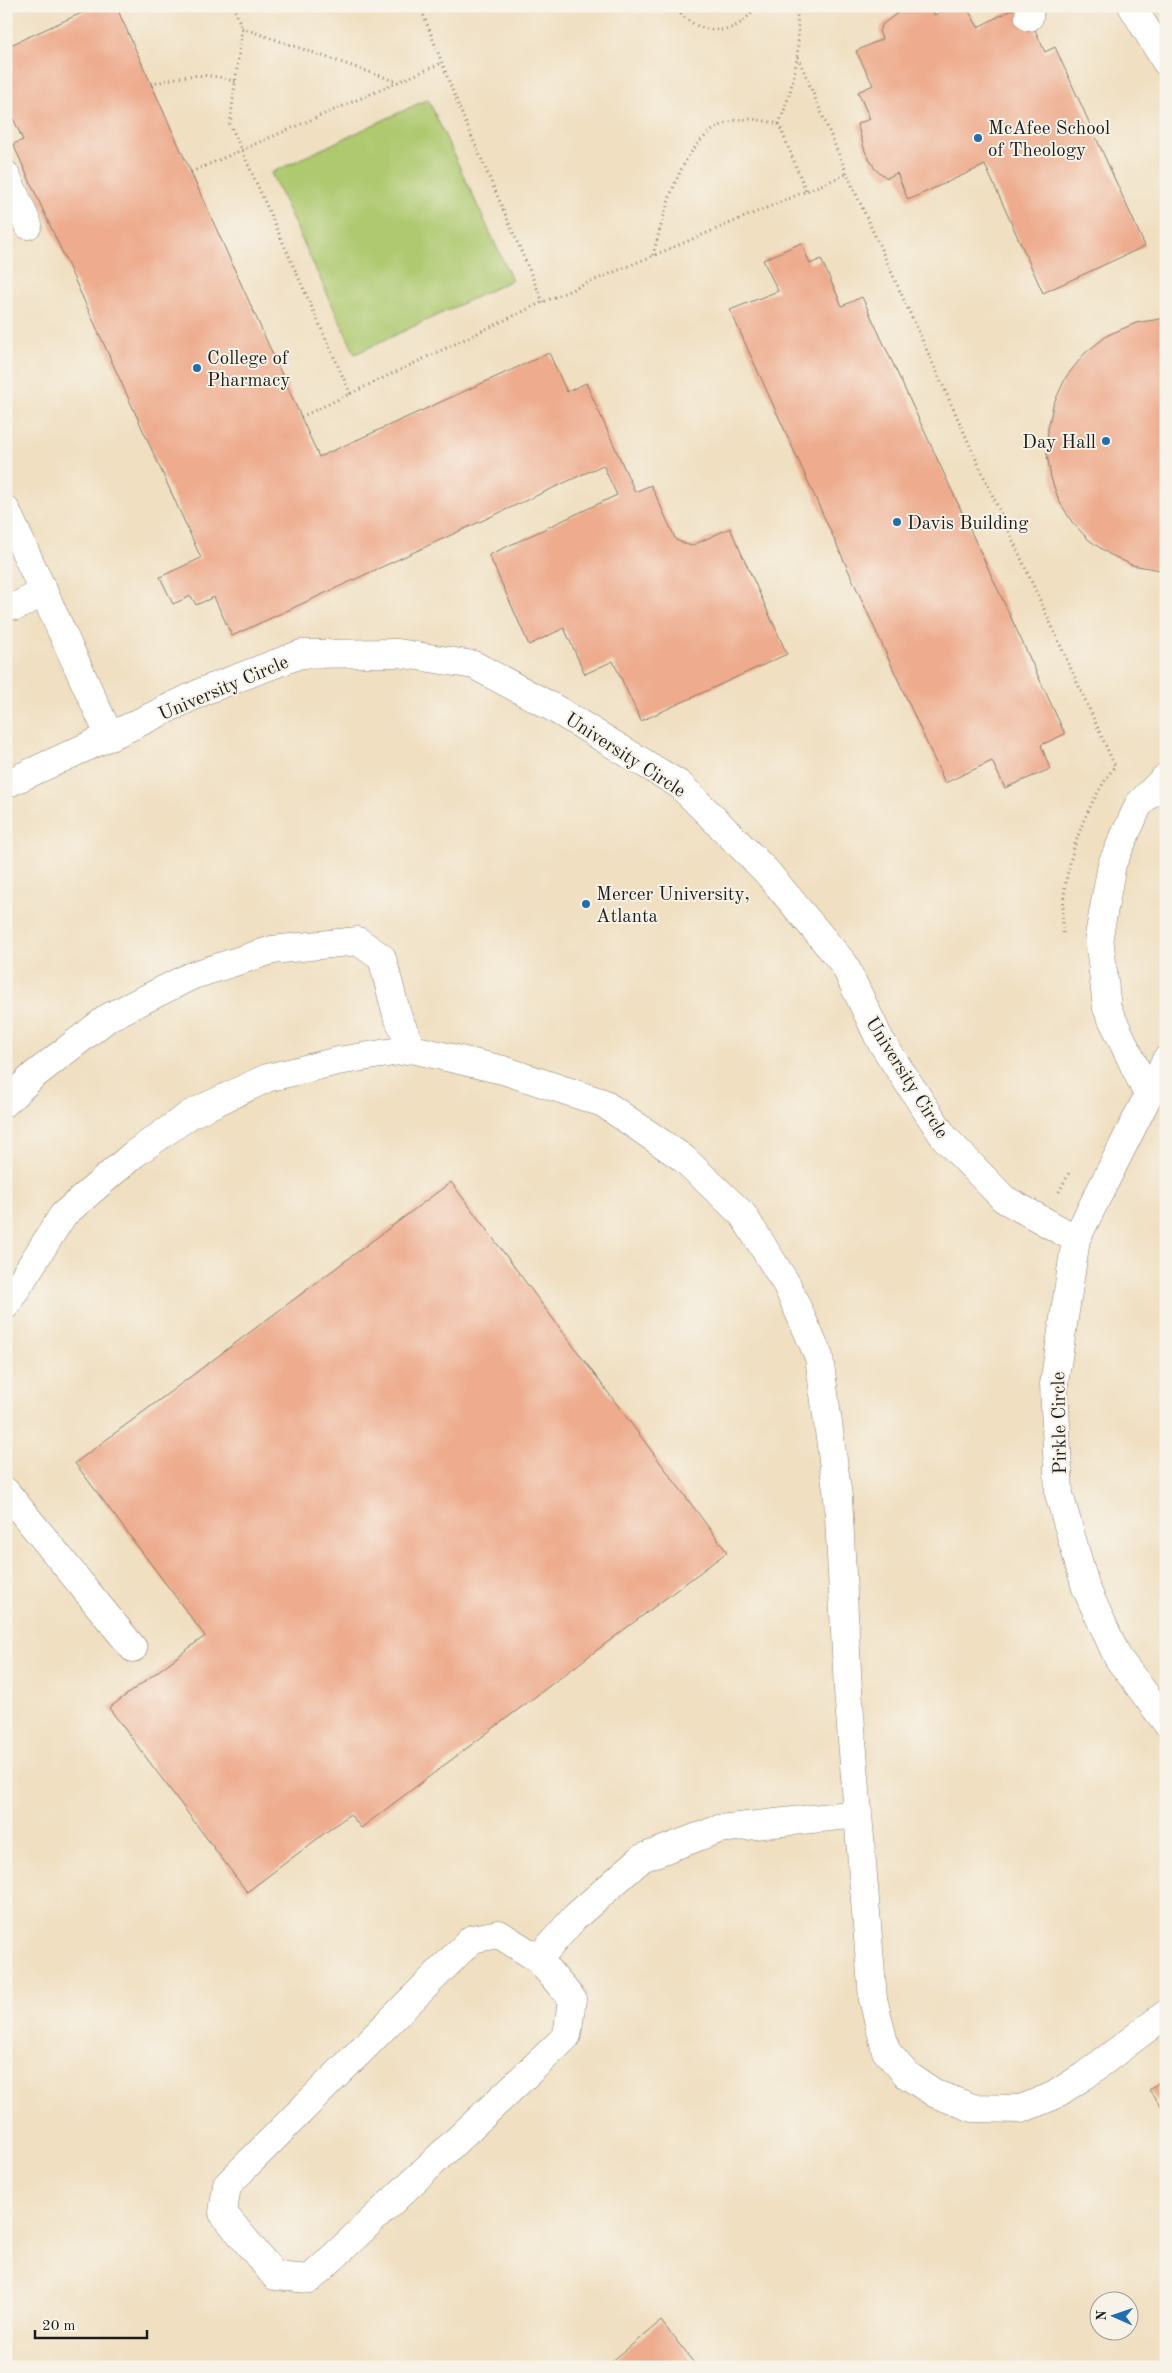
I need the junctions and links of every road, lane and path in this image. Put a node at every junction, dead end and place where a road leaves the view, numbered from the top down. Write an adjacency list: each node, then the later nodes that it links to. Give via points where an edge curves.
1 (232, 6): 7 (path)
2 (420, 6): 10 (path)
3 (674, 6): 4 (path, via 692,25 720,30 745,20)
4 (755, 6)
5 (796, 6): 8 (path)
6 (1132, 6): 9 (street)
7 (242, 28): 11 (path); 12 (path)
8 (798, 57): 14 (path, via 787,104); 18 (path)
9 (1166, 62)
10 (442, 63): 12 (path); 22 (path)
11 (236, 82): 13 (path, via 208,75 192,75); 15 (path, via 230,124)
12 (399, 82): 15 (path)
13 (151, 85)
14 (778, 124): 19 (path); 21 (path, via 751,119 733,122 704,136 690,151 676,182)
15 (241, 151): 16 (path); 23 (path)
16 (191, 172)
17 (6, 174): 20 (street)
18 (848, 174): 19 (path); 31 (path, via 1115,766 1097,790 1080,826 1063,898)
19 (806, 191): 21 (path)
20 (28, 226)
21 (653, 255): 22 (path)
22 (543, 302): 23 (path)
23 (351, 395): 24 (path)
24 (301, 417)
25 (6, 510): 26 (street)
26 (44, 592): 27 (street); 28 (street)
27 (17, 606)
28 (110, 737): 30 (street, University Circle); 38 (street, University Circle, via 206,690 301,654 398,653 474,665 552,707 680,785 766,871 844,964 880,1040 944,1137 1004,1199)
29 (1166, 777): 34 (street, via 1139,804 1112,864 1099,936 1107,1008)
30 (6, 784)
31 (1064, 940)
32 (412, 1049): 35 (street, via 397,1015 382,958 358,942 272,950 191,976 108,1017 33,1076); 39 (street, via 338,1061 267,1078 191,1114 134,1154 63,1214); 43 (street, via 503,1070 603,1103 683,1158 743,1215 787,1285 819,1357 838,1497)
33 (1166, 1060): 34 (street, Pirkle Circle)
34 (1148, 1095): 38 (street, Pirkle Circle)
35 (6, 1102)
36 (1072, 1168): 37 (path)
37 (1058, 1192)
38 (1076, 1239): 42 (street, Pirkle Circle, via 1054,1384 1059,1494 1086,1588 1118,1658)
39 (6, 1305)
40 (6, 1492): 41 (street)
41 (134, 1648)
42 (1165, 1722)
43 (858, 1814): 44 (street, via 719,1829 642,1858 575,1917); 45 (street, via 872,2000 886,2051 907,2075 936,2094 973,2108 1021,2108 1053,2096 1084,2076)
44 (538, 1959): 44 (street, via 572,1999 567,2036 310,2279 275,2276 223,2213 227,2185 472,1939 499,1934)
45 (1166, 2014)

